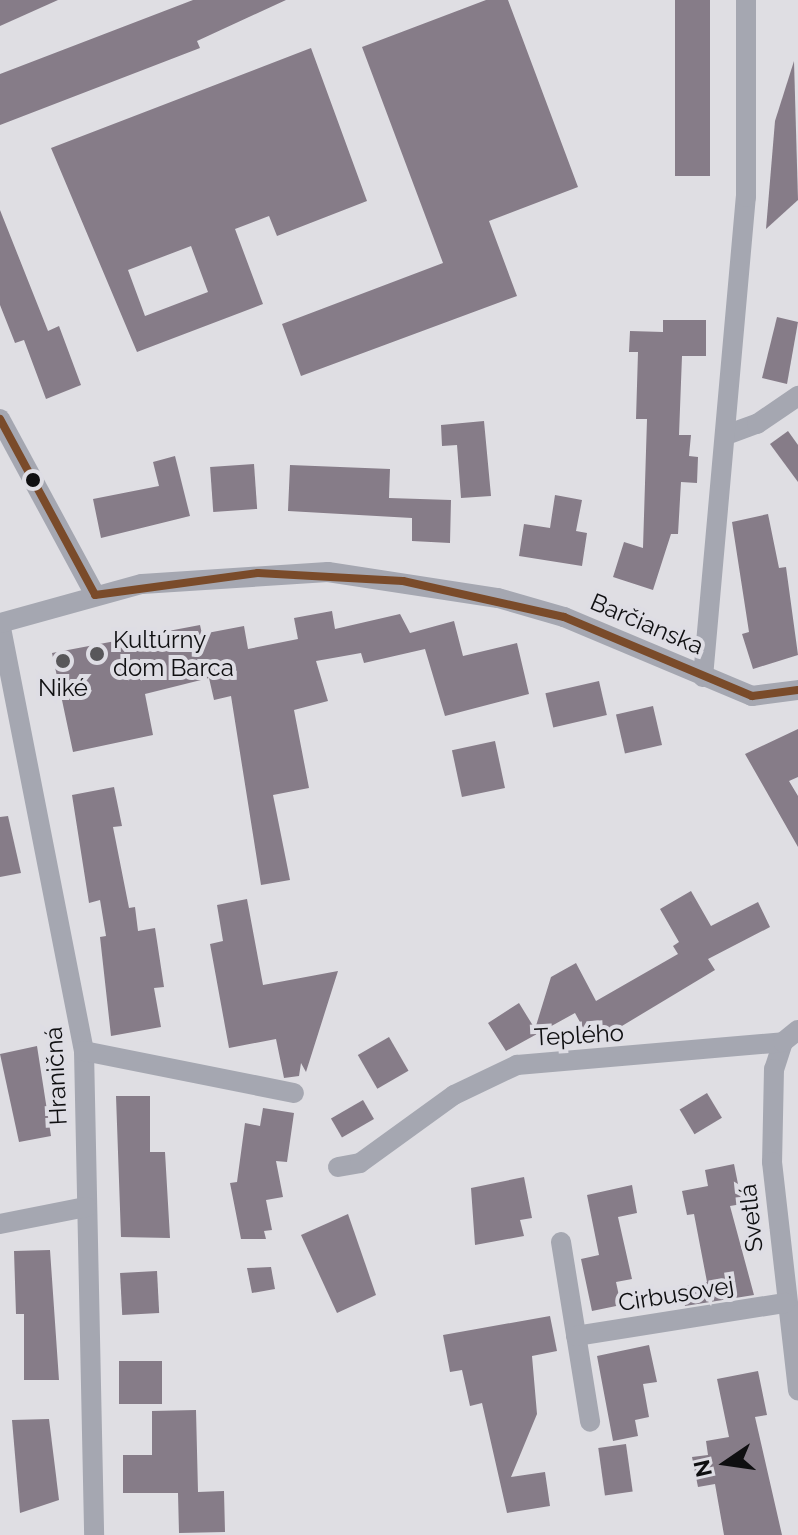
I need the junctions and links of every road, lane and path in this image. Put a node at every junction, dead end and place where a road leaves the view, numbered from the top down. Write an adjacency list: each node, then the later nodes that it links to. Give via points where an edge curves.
1 (746, 0): 4 (street, Barčianska, via 746,197)
2 (798, 396): 4 (street, via 757,424)
3 (0, 419): 5 (street)
4 (726, 435): 7 (street, Barčianska)
5 (95, 595): 6 (street, Barčianska); 7 (street, Barčianska, via 258,573 403,581 564,617)
6 (0, 623): 10 (street, Hraničná)
7 (703, 677): 8 (street, via 752,696)
8 (798, 690)
9 (790, 1036): 12 (street, Teplého, via 517,1065 454,1095 360,1163); 16 (street, Svetlá, via 771,1115)
10 (84, 1051): 11 (street); 13 (street, Hraničná)
11 (294, 1093)
12 (338, 1167)
13 (86, 1207): 14 (street); 21 (street, Hraničná)
14 (0, 1224)
15 (561, 1242): 17 (street)
16 (785, 1303): 17 (street, Cirbusovej); 18 (street, Svetlá)
17 (576, 1336): 20 (street)
18 (796, 1368): 19 (street, Svetlá)
19 (798, 1391)
20 (590, 1422)
21 (94, 1535)

